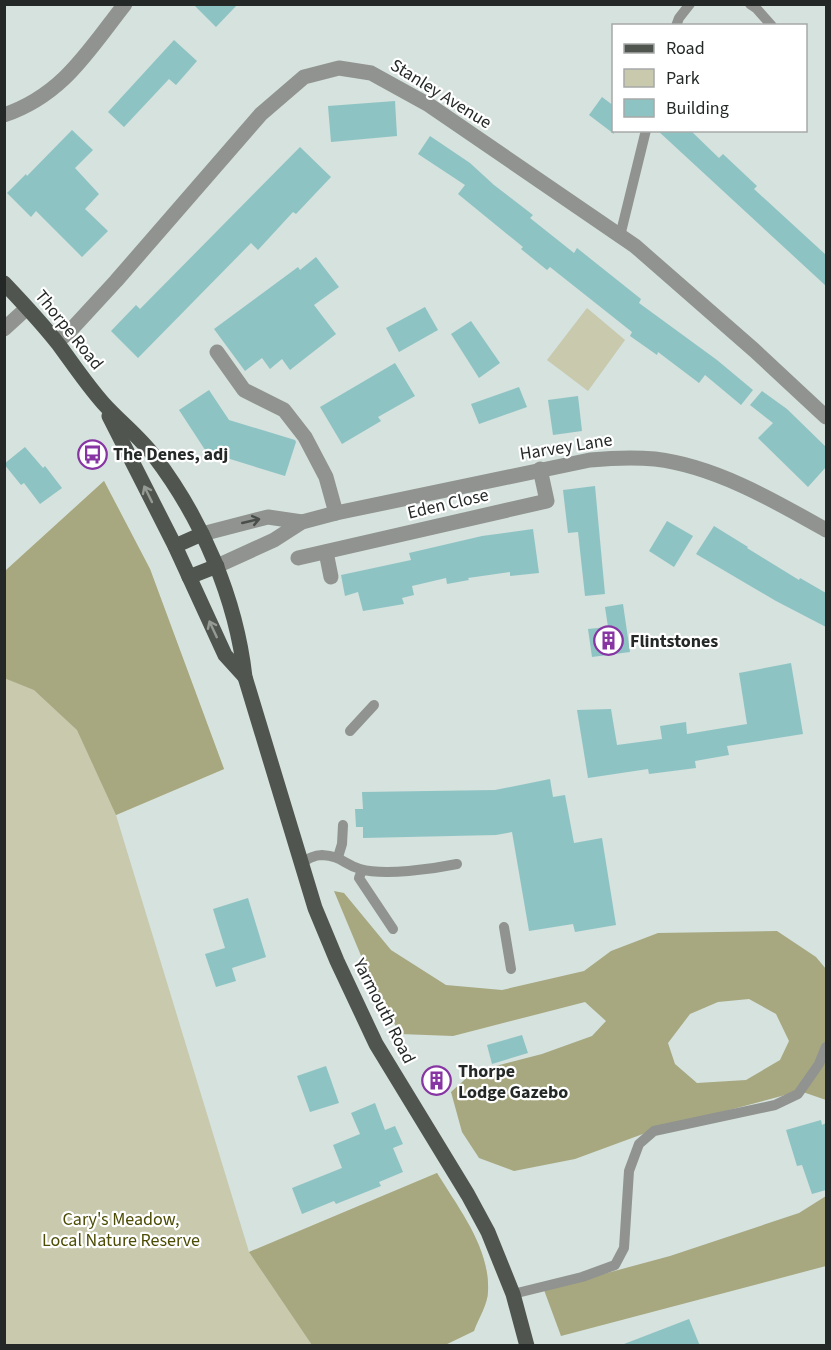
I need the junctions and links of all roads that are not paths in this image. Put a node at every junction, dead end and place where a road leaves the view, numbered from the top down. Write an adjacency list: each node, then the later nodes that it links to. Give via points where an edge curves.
1 (125, 4): 6 (street, via 68,76 39,100)
2 (690, 4): 4 (lane)
3 (750, 4): 5 (lane)
4 (677, 24)
5 (770, 24)
6 (4, 115)
7 (646, 132): 8 (lane)
8 (620, 236): 12 (street, Stanley Avenue, via 429,105 370,73 339,68 304,77 261,114 116,281); 15 (street, Stanley Avenue)
9 (4, 283): 10 (main road, Thorpe Road)
10 (27, 308): 11 (street); 12 (main road, Thorpe Road)
11 (4, 329)
12 (57, 342): 14 (main road, Thorpe Road)
13 (217, 352): 17 (street, via 244,390 284,410 305,437 326,477)
14 (102, 402): 20 (main road, Thorpe Road, via 153,454); 21 (main road, Thorpe Road, one-way to 14)
15 (826, 417)
16 (540, 469): 17 (street, Harvey Lane); 19 (street, Harvey Lane, via 590,460 656,459 700,470 764,495); 22 (street, Eden Close, via 547,501)
17 (336, 513): 18 (street, Harvey Lane)
18 (302, 522): 20 (street, Harvey Lane, one-way to 18, via 268,517); 24 (street, Harvey Lane, via 274,540)
19 (826, 530)
20 (202, 534): 21 (main road); 24 (main road, Yarmouth Road)
21 (175, 546): 25 (main road, Yarmouth Road)
22 (326, 552): 23 (street, Eden Close); 26 (street)
23 (298, 558)
24 (217, 566): 25 (main road); 27 (main road, Yarmouth Road, via 241,643)
25 (189, 577): 27 (main road, Yarmouth Road, one-way to 25, via 225,656)
26 (331, 577)
27 (245, 677): 32 (main road, Yarmouth Road)
28 (374, 705): 29 (lane)
29 (350, 731)
30 (343, 825): 31 (lane)
31 (338, 857): 32 (lane, via 318,855); 34 (lane)
32 (302, 864): 39 (main road, Yarmouth Road, via 319,919 376,1044 468,1195)
33 (457, 864): 34 (lane, via 409,871)
34 (362, 870): 36 (lane, via 359,878)
35 (504, 927): 37 (lane)
36 (393, 929)
37 (511, 969)
38 (826, 1047): 39 (lane, via 798,1094 775,1105 654,1131 639,1144 629,1171 624,1248 615,1265)
39 (513, 1294): 40 (main road, Yarmouth Road)
40 (527, 1346)

